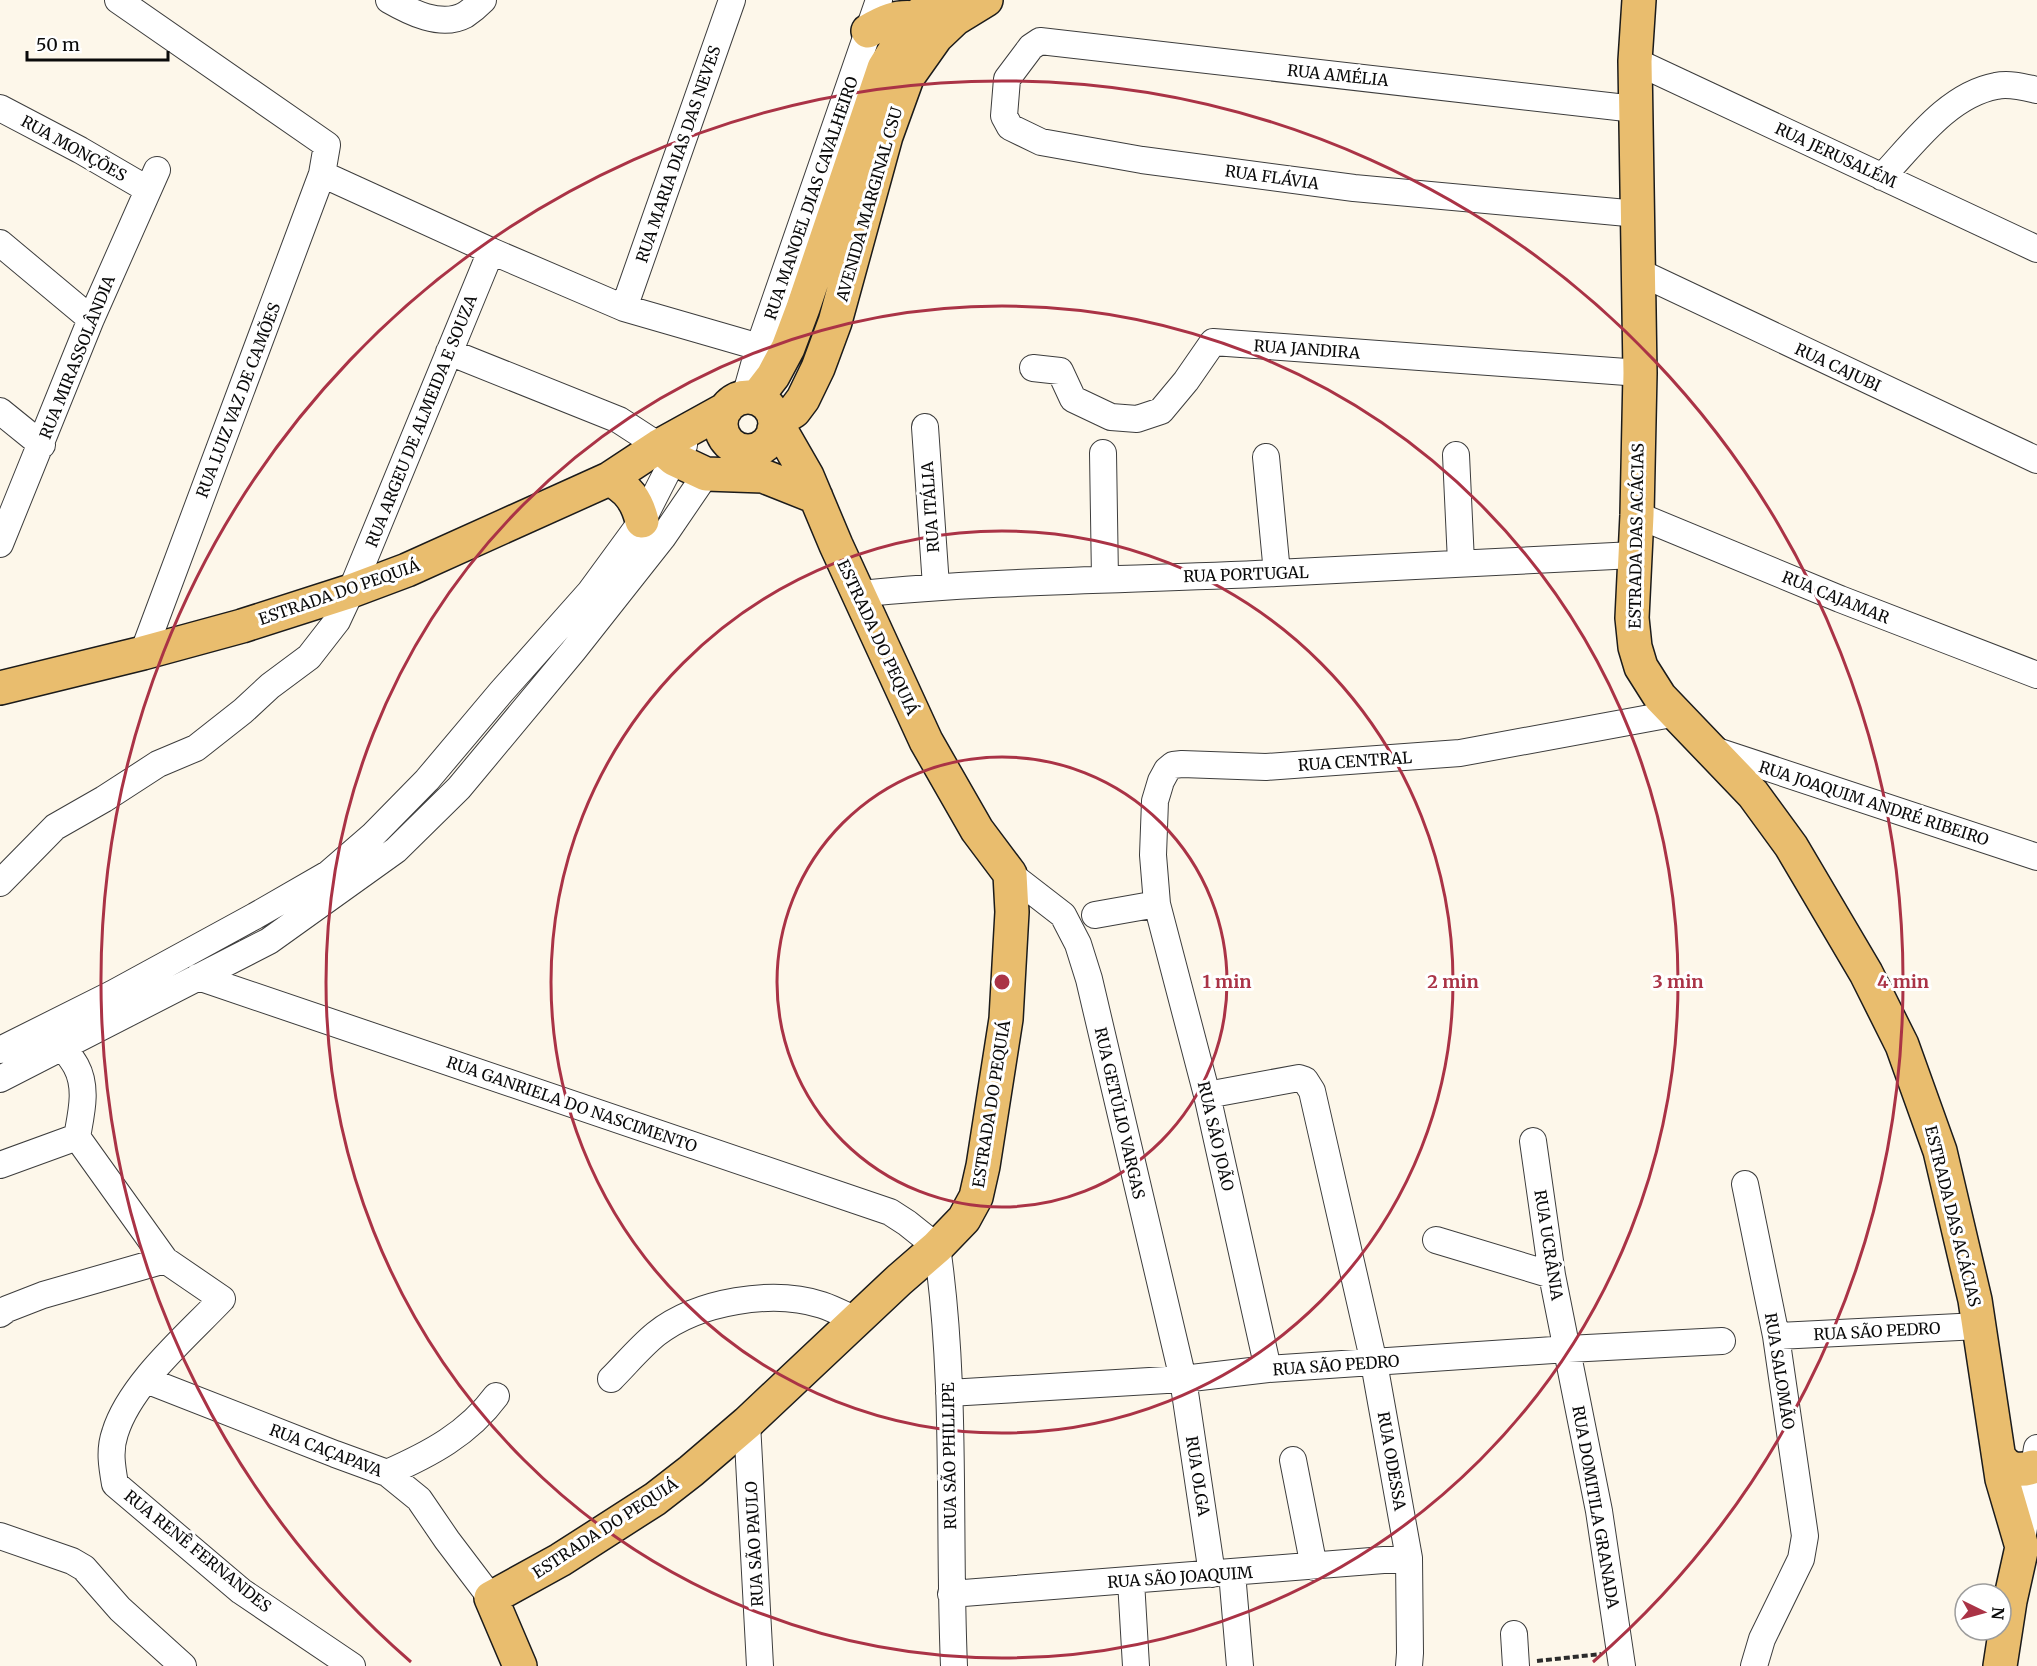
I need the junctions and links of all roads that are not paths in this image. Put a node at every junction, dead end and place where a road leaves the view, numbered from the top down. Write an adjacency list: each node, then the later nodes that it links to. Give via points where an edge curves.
1 (118, 0): 15 (street, RUA LUIZ VAZ DE CAMÕES, via 327,145)
2 (483, 0): 7 (street, via 452,19 432,18)
3 (732, 0): 23 (street, RUA MARIA DIAS DAS NEVES)
4 (879, 0): 9 (street, RUA MANOEL DIAS CAVALHEIRO)
5 (986, 0): 30 (main road, AVENIDA MARGINAL CSU, via 955,19 936,37 907,78 886,136 835,322 803,399 794,411)
6 (1639, 0): 11 (main road, ESTRADA DAS ACÁCIAS)
7 (399, 2)
8 (926, 9): 9 (main road, via 891,18); 30 (main road, AVENIDA MARGINAL CSU, via 884,69 788,348)
9 (868, 31): 25 (street, RUA MANOEL DIAS CAVALHEIRO)
10 (1040, 41): 14 (street, RUA AMÉLIA); 18 (street, RUA FLÁVIA, via 1007,79 1004,116 1010,127 1041,142 1142,160 1354,188)
11 (1635, 61): 14 (main road, ESTRADA DAS ACÁCIAS); 16 (street, RUA JERUSALÉM)
12 (2037, 90): 16 (street, via 1998,85 1975,92 1943,113)
13 (0, 108): 17 (street, RUA MONÇÕES, via 80,150)
14 (1635, 109): 18 (main road, ESTRADA DAS ACÁCIAS)
15 (322, 174): 21 (street); 53 (street, RUA LUIZ VAZ DE CAMÕES)
16 (1882, 177): 20 (street, RUA JERUSALÉM)
17 (152, 180): 24 (street, RUA MIRASSOLÂNDIA)
18 (1638, 214): 22 (main road, ESTRADA DAS ACÁCIAS)
19 (0, 243): 24 (street)
20 (2037, 249)
21 (491, 251): 23 (street); 26 (street, RUA ARGEU DE ALMEIDA E SOUZA)
22 (1639, 272): 28 (main road, ESTRADA DAS ACÁCIAS); 38 (street, RUA CAJUBI)
23 (624, 308): 25 (street)
24 (91, 319): 32 (street, RUA MIRASSOLÂNDIA)
25 (759, 347): 30 (street, RUA MANOEL DIAS CAVALHEIRO)
26 (449, 352): 34 (street, via 619,420); 51 (street, RUA ARGEU DE ALMEIDA E SOUZA)
27 (1033, 368): 28 (street, RUA JANDIRA, via 1060,370 1073,399 1111,417 1137,419 1161,411 1213,342)
28 (1640, 373): 43 (main road, ESTRADA DAS ACÁCIAS)
29 (0, 411): 32 (street)
30 (755, 411): 33 (main road, via 766,444 750,451); 33 (main road, via 722,420 722,432); 34 (main road, ESTRADA DO PEQUIÁ, via 697,425); 42 (main road, ESTRADA DO PEQUIÁ, via 784,436)
31 (925, 427): 50 (street, RUA ITÁLIA)
32 (42, 445): 45 (street, RUA MIRASSOLÂNDIA)
33 (739, 449): 39 (main road); 40 (main road, via 750,468)
34 (667, 453): 39 (main road); 41 (main road, ESTRADA DO PEQUIÁ); 44 (street)
35 (1103, 453): 49 (street)
36 (1456, 455): 47 (street)
37 (1266, 457): 48 (street)
38 (2037, 460)
39 (706, 474): 40 (main road); 56 (street, via 663,537)
40 (763, 476): 42 (main road)
41 (609, 479): 44 (main road, via 634,498); 51 (main road, ESTRADA DO PEQUIÁ, via 407,570)
42 (816, 497): 52 (main road, ESTRADA DO PEQUIÁ)
43 (1637, 514): 46 (main road, ESTRADA DAS ACÁCIAS); 55 (street, RUA CAJAMAR, via 1840,599)
44 (642, 521): 54 (street, via 590,592)
45 (0, 544)
46 (1634, 555): 47 (street, RUA PORTUGAL); 58 (main road, ESTRADA DAS ACÁCIAS, via 1635,647 1641,667 1660,697)
47 (1461, 562): 48 (street, RUA PORTUGAL)
48 (1277, 573): 49 (street, RUA PORTUGAL)
49 (1105, 579): 50 (street, RUA PORTUGAL)
50 (936, 586): 52 (street, RUA PORTUGAL)
51 (351, 591): 53 (main road, ESTRADA DO PEQUIÁ); 62 (street, RUA ARGEU DE ALMEIDA E SOUZA, via 338,621 309,657 196,748 158,764 55,827)
52 (858, 594): 61 (main road, ESTRADA DO PEQUIÁ, via 926,741 977,830)
53 (143, 653): 57 (main road, ESTRADA DO PEQUIÁ)
54 (528, 662): 56 (street); 66 (street, via 427,780 373,836 328,874 181,958)
55 (2037, 675)
56 (548, 680): 65 (street, via 459,788 396,850 269,941)
57 (0, 687)
58 (1677, 713): 59 (main road, ESTRADA DAS ACÁCIAS); 63 (street, RUA CENTRAL, via 1460,753 1266,767 1173,765 1161,781 1155,801 1153,855)
59 (1710, 748): 60 (street, RUA JOAQUIM ANDRÉ RIBEIRO); 81 (main road, ESTRADA DAS ACÁCIAS, via 1753,794 1791,846 1866,973 1902,1045 1940,1151)
60 (2037, 857)
61 (1010, 874): 76 (main road, ESTRADA DO PEQUIÁ, via 1012,912 1006,1019 983,1166 976,1197 964,1219); 88 (street, RUA GETÚLIO VARGAS, via 1063,915 1078,944)
62 (0, 883)
63 (1157, 904): 64 (street); 70 (street, RUA SÃO JOÃO)
64 (1095, 915)
65 (198, 977): 67 (street); 76 (street, RUA GANRIELA DO NASCIMENTO, via 890,1212)
66 (49, 1026): 67 (street); 68 (street)
67 (62, 1048): 69 (street); 71 (street, via 76,1066 83,1085)
68 (0, 1050)
69 (0, 1079)
70 (1207, 1095): 85 (street, RUA ODESSA, via 1299,1078 1309,1084); 86 (street, RUA SÃO JOÃO)
71 (77, 1137): 73 (street); 77 (street, RUA RENÊ FERNANDES)
72 (1533, 1141): 78 (street, RUA UCRÂNIA)
73 (0, 1165)
74 (1746, 1184): 82 (street, RUA SALOMÃO)
75 (1436, 1240): 78 (street)
76 (938, 1247): 80 (main road, ESTRADA DO PEQUIÁ); 90 (street, RUA SÃO PHILLIPE)
77 (165, 1260): 79 (street, via 43,1295); 89 (street, RUA RENÊ FERNANDES, via 222,1299)
78 (1552, 1275): 84 (street, RUA UCRÂNIA)
79 (0, 1314)
80 (856, 1320): 87 (street, via 822,1305 788,1298 751,1299 703,1309 657,1333); 92 (main road, ESTRADA DO PEQUIÁ)
81 (1979, 1326): 82 (street, RUA SÃO PEDRO); 94 (main road, ESTRADA DAS ACÁCIAS)
82 (1776, 1336): 117 (street, RUA SALOMÃO, via 1805,1544)
83 (1722, 1341): 84 (street, RUA SÃO PEDRO)
84 (1568, 1349): 85 (street, RUA SÃO PEDRO); 106 (street, RUA DOMITILA GRANADA)
85 (1374, 1363): 86 (street, RUA SÃO PEDRO); 99 (street, RUA ODESSA)
86 (1268, 1369): 88 (street, RUA SÃO PEDRO)
87 (611, 1379)
88 (1183, 1379): 90 (street, RUA SÃO PEDRO); 101 (street, RUA OLGA)
89 (146, 1380): 96 (street, RUA CAÇAPAVA); 110 (street, RUA RENÊ FERNANDES, via 129,1403 115,1433 111,1461 115,1484 241,1591)
90 (950, 1393): 103 (street, RUA SÃO PHILLIPE)
91 (496, 1396): 96 (street, via 483,1414 428,1455)
92 (747, 1423): 104 (main road, ESTRADA DO PEQUIÁ, via 655,1499 560,1560); 112 (street, RUA SÃO PAULO)
93 (2035, 1457): 94 (main road, via 2024,1470 2003,1464); 98 (street)
94 (2000, 1458): 98 (main road, ESTRADA DAS ACÁCIAS, via 2002,1479)
95 (1293, 1460): 100 (street)
96 (387, 1473): 104 (street, RUA CAÇAPAVA, via 419,1499)
97 (0, 1536): 109 (street, via 84,1568 120,1609)
98 (2022, 1547): 108 (main road, via 2010,1601)
99 (1409, 1558): 100 (street, RUA SÃO JOAQUIM); 116 (street, RUA ODESSA)
100 (1314, 1567): 101 (street, RUA SÃO JOAQUIM)
101 (1222, 1573): 102 (street, RUA SÃO JOAQUIM); 115 (street, RUA OLGA)
102 (1131, 1581): 103 (street, RUA SÃO JOAQUIM); 114 (street)
103 (951, 1594): 113 (street, RUA SÃO PHILLIPE)
104 (491, 1598): 111 (main road)
105 (1514, 1634): 107 (street)
106 (1622, 1659)
107 (1516, 1664)
108 (2003, 1664)
109 (183, 1666)
110 (352, 1666)
111 (520, 1666)
112 (760, 1666)
113 (954, 1666)
114 (1136, 1666)
115 (1240, 1666)
116 (1409, 1666)
117 (1754, 1666)

